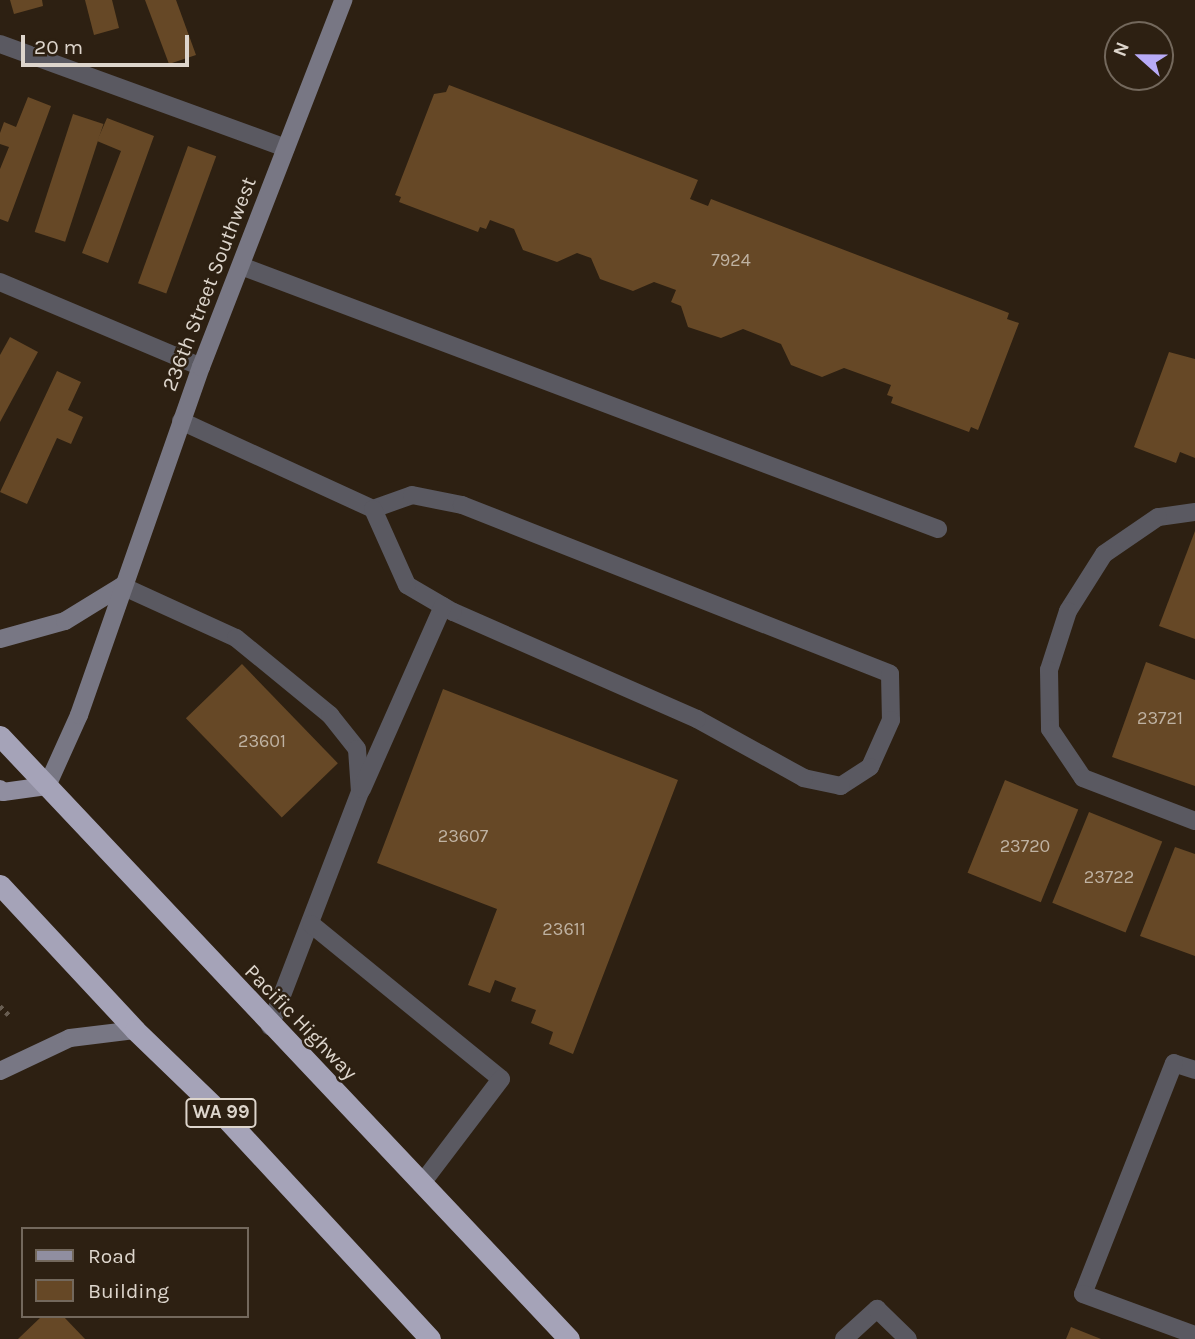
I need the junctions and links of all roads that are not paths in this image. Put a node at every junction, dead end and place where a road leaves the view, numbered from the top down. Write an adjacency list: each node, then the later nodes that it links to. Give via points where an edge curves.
1 (344, 0): 3 (street, 236th Street Southwest)
2 (0, 44): 3 (street)
3 (286, 148): 4 (street, 236th Street Southwest)
4 (241, 266): 6 (street, 236th Street Southwest); 10 (street)
5 (0, 282): 6 (street)
6 (201, 367): 7 (street, 236th Street Southwest)
7 (181, 421): 8 (street); 11 (street, 236th Street Southwest)
8 (373, 509): 12 (street, via 407,585); 12 (street, via 412,495 462,505 890,674 891,720 870,767 841,786 804,778 697,719)
9 (1195, 512): 18 (street, via 1158,517 1104,554 1068,611 1049,682 1049,729 1083,778)
10 (938, 529)
11 (122, 586): 13 (street, via 65,621); 15 (street, 236th Street Southwest, via 79,715); 17 (street, via 236,638 330,715 357,749)
12 (443, 606): 17 (street)
13 (0, 639)
14 (0, 736): 15 (highway, Pacific Highway)
15 (47, 786): 16 (main road); 21 (highway, Pacific Highway)
16 (0, 789)
17 (360, 792): 20 (street)
18 (1195, 821)
19 (0, 885): 22 (highway, WA 99)
20 (311, 924): 21 (street); 25 (street, via 501,1079)
21 (270, 1026): 25 (highway, Pacific Highway)
22 (135, 1030): 24 (street, via 70,1038); 27 (highway, WA 99, via 222,1114)
23 (1195, 1070): 26 (street, via 1174,1063 1083,1294)
24 (0, 1071)
25 (422, 1183): 28 (highway, Pacific Highway)
26 (1195, 1335)
27 (430, 1339)
28 (569, 1339)
29 (844, 1339): 30 (street, via 877,1309)
30 (908, 1339)

